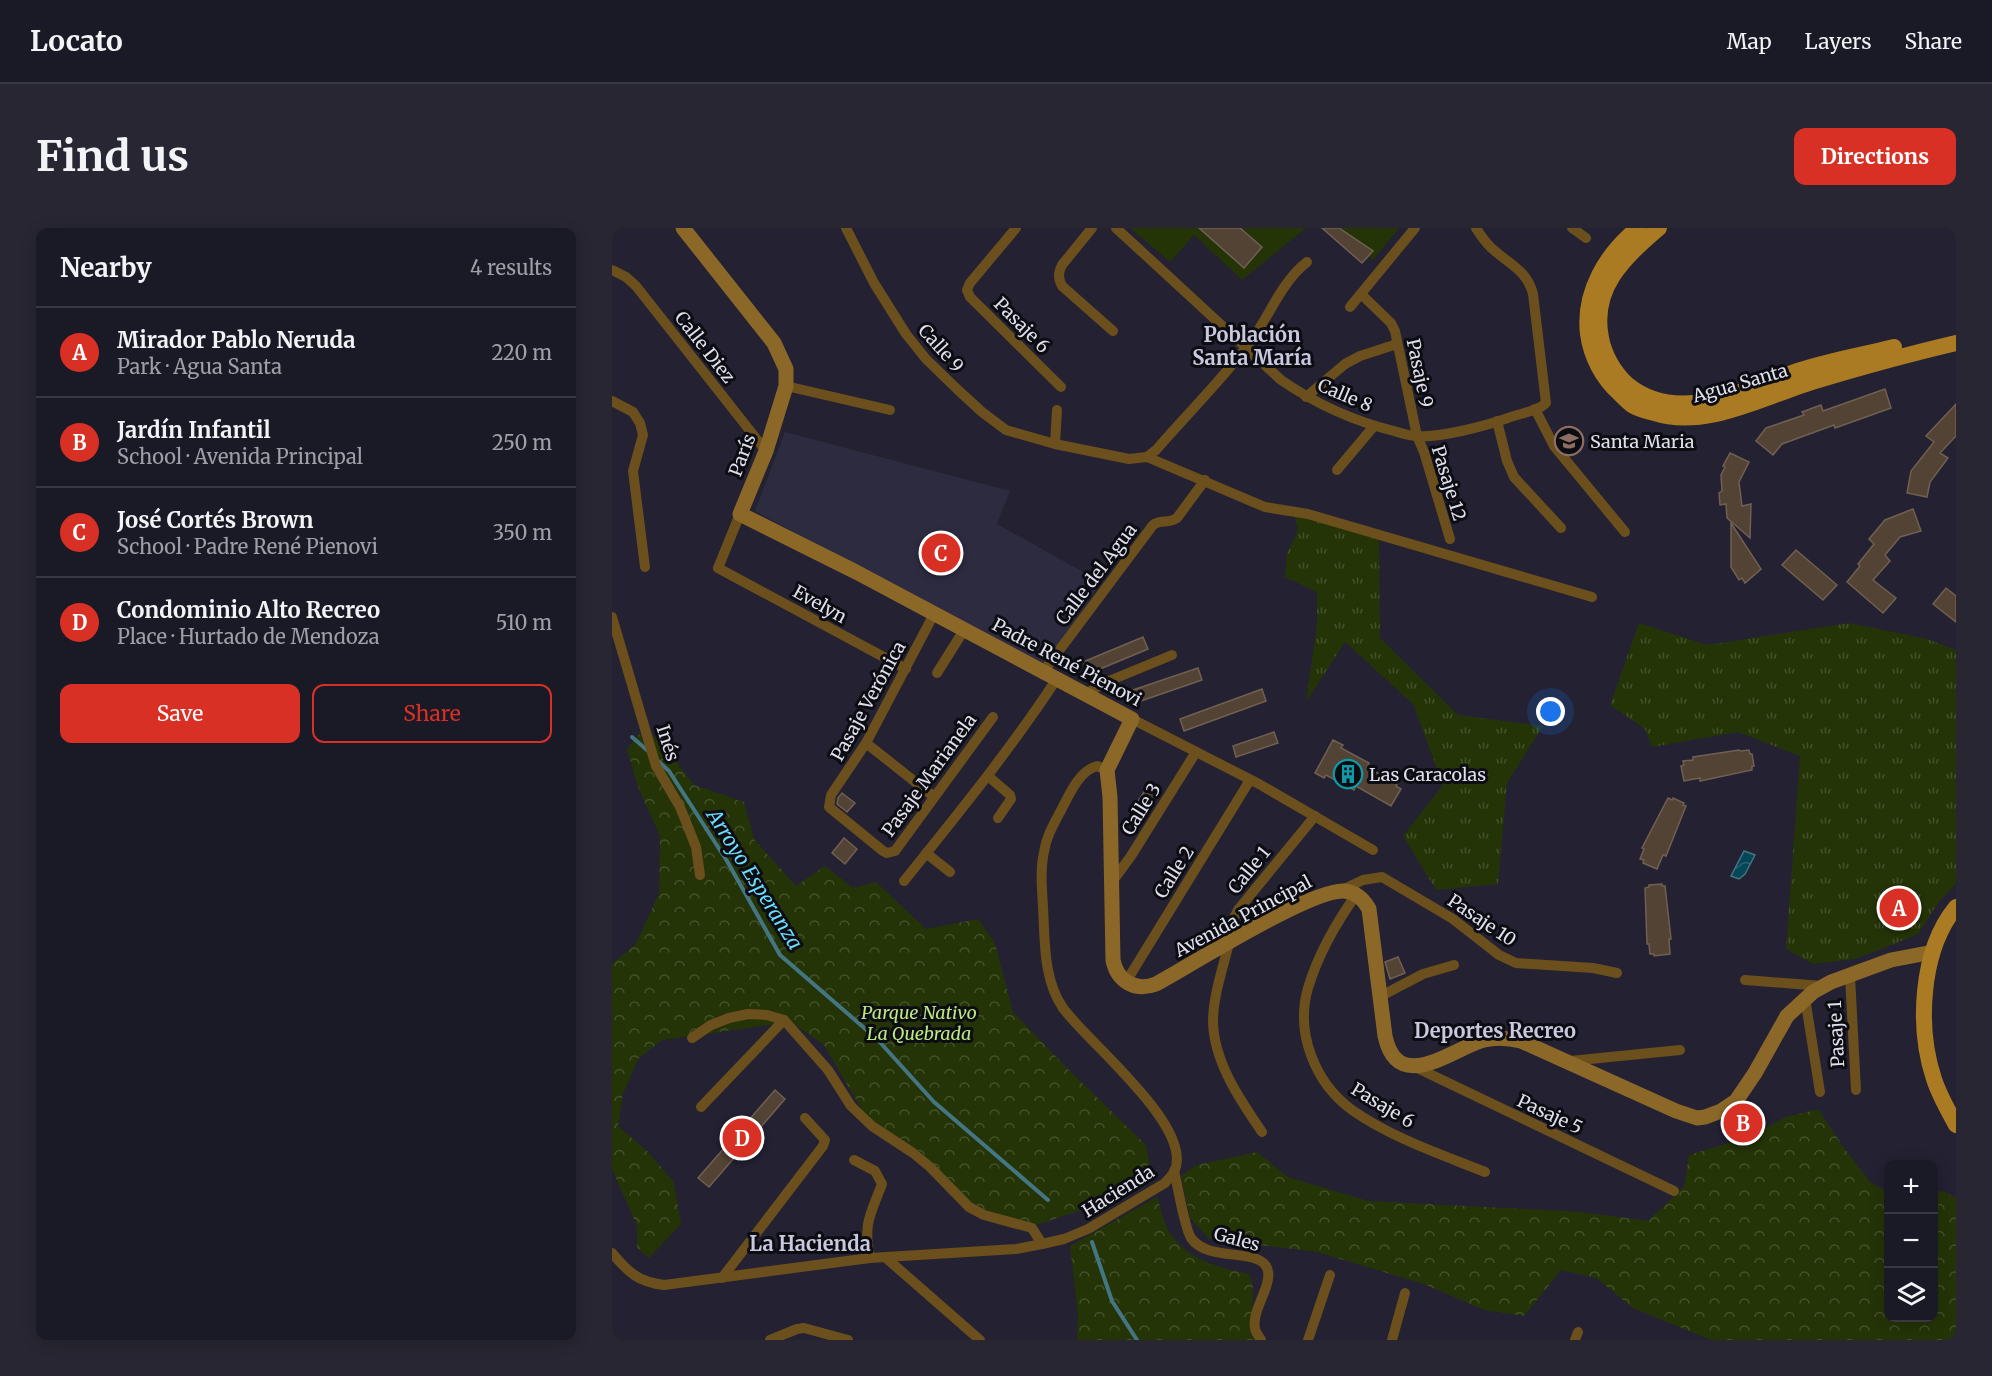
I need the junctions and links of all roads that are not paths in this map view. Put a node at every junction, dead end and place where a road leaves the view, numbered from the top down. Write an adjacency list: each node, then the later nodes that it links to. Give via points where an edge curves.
1 (683, 228): 21 (street, París, via 774,343 786,369)
2 (846, 228): 31 (street, Calle 9, via 874,283 926,359 1006,430)
3 (1016, 228): 22 (street, Pasaje 6, via 967,290)
4 (1092, 228): 16 (street, via 1062,265 1060,281)
5 (1116, 228): 20 (street, Calle 8)
6 (1415, 228): 14 (street)
7 (1476, 228): 27 (street, Calle 8, via 1493,250 1530,281 1546,403)
8 (1572, 228): 11 (street)
9 (1638, 228): 18 (main road, Agua Santa, via 1601,270 1586,318 1589,343 1599,368 1613,388 1644,411 1701,417)
10 (1659, 228): 17 (main road, Agua Santa, via 1611,278 1598,319 1601,341 1611,363 1622,380 1649,398 1666,403 1700,403 1811,367)
11 (1586, 238)
12 (1307, 262): 20 (street, via 1288,282)
13 (612, 270): 32 (street, Calle Diez, via 636,286)
14 (1361, 294): 15 (street); 19 (street, Pasaje 9, via 1390,323)
15 (1350, 307)
16 (1113, 331)
17 (1956, 333)
18 (1956, 343)
19 (1397, 344): 23 (street, via 1345,364); 30 (street, Pasaje 9)
20 (1246, 348): 23 (street, Calle 8); 33 (street)
21 (786, 386): 25 (street); 32 (street, París)
22 (1061, 387)
23 (1305, 397): 29 (street, Calle 8)
24 (612, 401): 40 (street, via 633,412 643,435 633,471)
25 (890, 410)
26 (1057, 410): 31 (street)
27 (1535, 410): 28 (street, Calle 8); 38 (street, via 1554,446)
28 (1497, 422): 30 (street, Calle 8); 37 (street, via 1514,477)
29 (1374, 426): 30 (street, Calle 8); 34 (street)
30 (1417, 436): 39 (street, Pasaje 12)
31 (1055, 444): 33 (street, Calle 9, via 1129,459)
32 (766, 451): 36 (street, París)
33 (1147, 457): 35 (street, Calle 9)
34 (1337, 470)
35 (1205, 480): 42 (street, Calle 9, via 1265,507 1308,514); 49 (street, Calle del Agua, via 1177,518 1153,525)
36 (740, 514): 41 (street, París); 43 (street, Padre René Pienovi)
37 (1561, 528)
38 (1625, 532)
39 (1450, 539)
40 (645, 567)
41 (718, 568): 47 (street, Evelyn)
42 (1592, 597)
43 (934, 614): 45 (street, Padre René Pienovi); 47 (street, Pasaje Verónica)
44 (612, 617): 65 (street, Inés, via 656,766 680,807 696,847)
45 (964, 630): 48 (street); 49 (street, Padre René Pienovi)
46 (1172, 655): 50 (street)
47 (906, 669): 53 (street, Pasaje Verónica)
48 (937, 673)
49 (1049, 676): 50 (street, Padre René Pienovi); 56 (street, Calle del Agua, via 1026,725)
50 (1086, 694): 52 (street, Padre René Pienovi)
51 (993, 717): 58 (street, Pasaje Marianela)
52 (1132, 719): 54 (street, Padre René Pienovi); 55 (street)
53 (866, 743): 58 (street); 62 (street, Pasaje Verónica, via 828,803 831,810 883,851)
54 (1196, 752): 57 (street, Padre René Pienovi); 67 (street, Calle 3)
55 (1107, 770): 67 (street); 93 (street, Hacienda, via 1088,768 1048,834 1042,877 1045,952 1062,1007 1137,1087 1166,1125 1174,1143)
56 (988, 776): 60 (street, via 1011,799); 63 (street, Calle del Agua)
57 (1250, 780): 59 (street, Padre René Pienovi); 77 (street, Calle 2)
58 (933, 796): 62 (street, Pasaje Marianela)
59 (1315, 816): 61 (street, Padre René Pienovi); 71 (street, Calle 1, via 1238,910)
60 (998, 818)
61 (1373, 850)
62 (891, 853)
63 (926, 853): 64 (street); 66 (street, Calle del Agua)
64 (950, 872)
65 (700, 875)
66 (904, 881)
67 (1112, 882): 77 (street, via 1113,960)
68 (1340, 891): 69 (street, Avenida Principal); 71 (street, Avenida Principal, via 1323,895); 74 (street, Pasaje 10, via 1363,880 1382,877 1453,919 1498,955 1516,963)
69 (1356, 894): 79 (street, via 1366,903 1371,916); 94 (street, Pasaje 6, via 1338,920 1308,988 1305,1029 1317,1069 1333,1092 1365,1117)
70 (1956, 907): 72 (main road)
71 (1223, 947): 77 (street, Avenida Principal, via 1150,986); 91 (street, Calle 1, via 1213,1020 1215,1043 1237,1093)
72 (1933, 952): 75 (street, via 1891,960); 90 (main road, via 1926,991 1925,1036 1934,1080)
73 (1454, 965): 79 (street, via 1423,974)
74 (1617, 973)
75 (1850, 976): 78 (street); 86 (street, Pasaje 1)
76 (1745, 980): 78 (street)
77 (1126, 982)
78 (1822, 986): 80 (street)
79 (1381, 996): 85 (street, via 1390,1050 1400,1061)
80 (1805, 998): 84 (street, via 1780,1025 1742,1093 1728,1107 1705,1117 1676,1111); 87 (street)
81 (784, 1020): 82 (street, via 748,1014 720,1022); 88 (street); 96 (street, via 828,1070 861,1117 930,1167 969,1207 1032,1228)
82 (692, 1038)
83 (1680, 1050): 84 (street)
84 (1567, 1062): 85 (street, via 1521,1041 1501,1038 1475,1043 1428,1065)
85 (1413, 1066): 95 (street, Pasaje 5)
86 (1856, 1090)
87 (1820, 1092)
88 (701, 1107)
89 (805, 1118): 101 (street, via 825,1140 823,1146)
90 (1956, 1125)
91 (1262, 1132)
92 (854, 1160): 99 (street, via 875,1171 882,1184 867,1223)
93 (1174, 1171): 96 (street, Hacienda, via 1165,1182 1088,1229); 107 (street, Gales, via 1191,1238 1207,1250 1246,1257 1266,1266 1266,1286 1254,1316)
94 (1485, 1172)
95 (1674, 1191)
96 (1042, 1245): 98 (street, Hacienda)
97 (612, 1253): 101 (street, Hacienda, via 628,1272 655,1284)
98 (885, 1257): 99 (street, Hacienda); 106 (street)
99 (870, 1258): 101 (street, Hacienda)
100 (1330, 1275): 108 (street)
101 (722, 1278)
102 (1405, 1293): 109 (street)
103 (827, 1337): 104 (street, via 810,1329 797,1329); 105 (street)
104 (770, 1340)
105 (848, 1340)
106 (980, 1340)
107 (1261, 1340)
108 (1308, 1340)
109 (1392, 1340)

